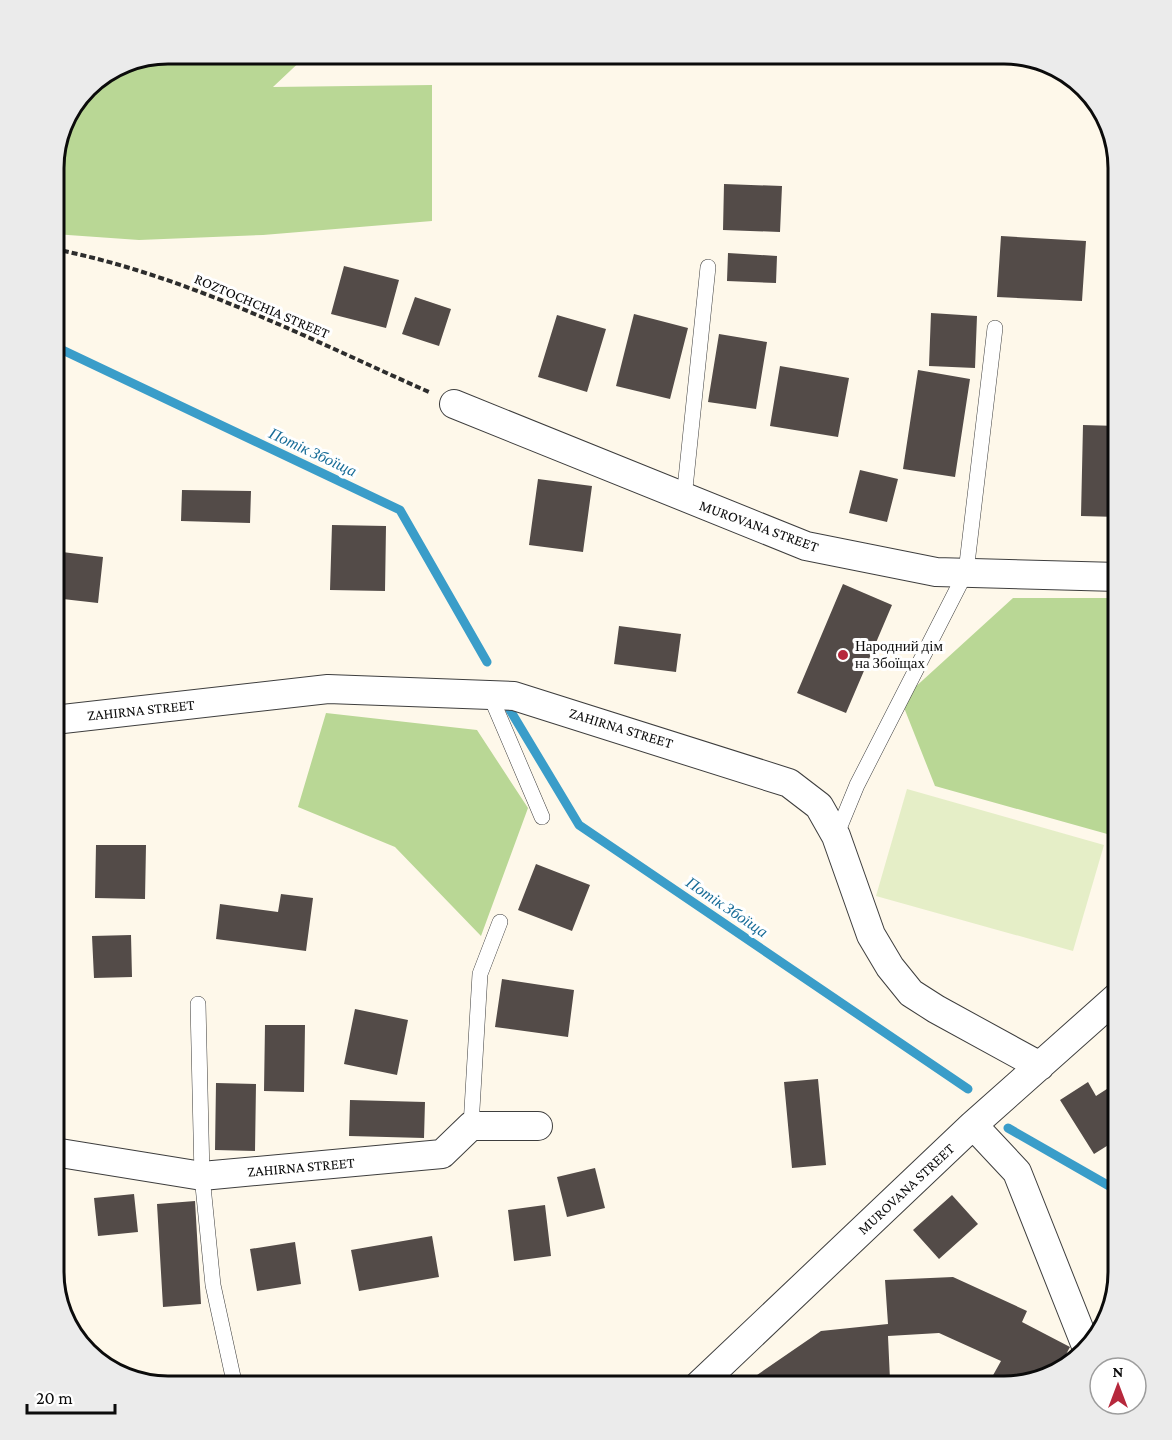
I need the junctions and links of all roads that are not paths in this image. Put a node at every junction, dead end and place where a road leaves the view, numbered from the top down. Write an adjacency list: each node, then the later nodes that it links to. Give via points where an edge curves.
1 (708, 267): 4 (lane)
2 (995, 328): 5 (lane)
3 (454, 404): 4 (street, MUROVANA STREET)
4 (684, 498): 5 (street, MUROVANA STREET, via 806,546 936,572)
5 (966, 573): 6 (street, MUROVANA STREET); 10 (lane, via 857,785)
6 (1108, 577)
7 (490, 695): 8 (street, ZAHIRNA STREET, via 328,689); 9 (lane); 10 (street, ZAHIRNA STREET, via 514,696 789,783 819,806)
8 (64, 719)
9 (542, 818)
10 (836, 836): 14 (street, ZAHIRNA STREET, via 871,935 911,993)
11 (500, 922): 16 (lane, via 480,974)
12 (198, 1004): 19 (lane)
13 (1108, 1005): 14 (street, MUROVANA STREET)
14 (1040, 1066): 15 (street, MUROVANA STREET)
15 (973, 1125): 20 (street, via 1017,1172); 22 (street, MUROVANA STREET)
16 (471, 1126): 17 (street); 19 (street, ZAHIRNA STREET, via 442,1154)
17 (538, 1126)
18 (64, 1154): 19 (street, ZAHIRNA STREET)
19 (202, 1176): 21 (lane, via 213,1285)
20 (1083, 1339)
21 (233, 1376)
22 (709, 1376)

